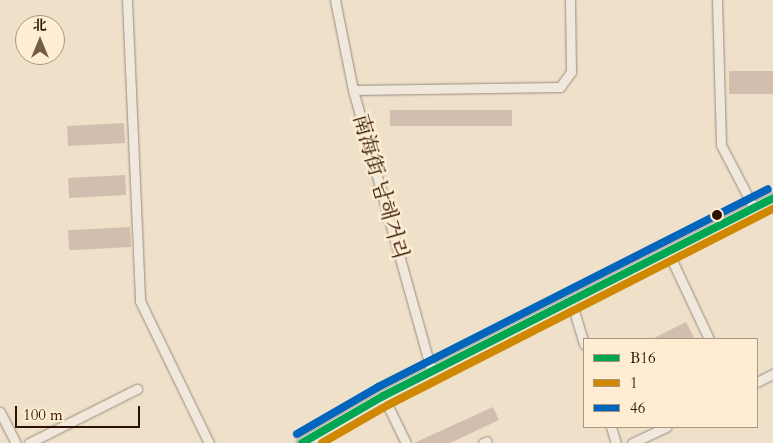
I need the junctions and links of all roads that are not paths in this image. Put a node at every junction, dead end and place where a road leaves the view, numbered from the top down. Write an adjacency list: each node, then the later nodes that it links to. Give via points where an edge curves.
1 (127, 0): 23 (street, via 140,301)
2 (335, 0): 5 (street, 南海街 남해거리)
3 (570, 0): 5 (street, via 571,72 560,87)
4 (716, 0): 7 (street, via 721,145)
5 (354, 90): 12 (street, 南海街 남해거리)
6 (773, 198): 7 (main road)
7 (754, 208): 8 (main road)
8 (669, 254): 9 (main road); 10 (street)
9 (572, 304): 11 (street); 12 (main road)
10 (709, 338)
11 (583, 341)
12 (432, 373): 16 (main road)
13 (773, 374): 14 (street)
14 (758, 382)
15 (137, 388): 22 (street)
16 (383, 396): 20 (main road); 25 (street)
17 (0, 412): 21 (street)
18 (610, 428): 26 (street)
19 (664, 428): 27 (street)
20 (318, 439): 24 (main road)
21 (16, 443)
22 (29, 443)
23 (209, 443)
24 (302, 443)
25 (406, 443)
26 (616, 443)
27 (632, 443)

